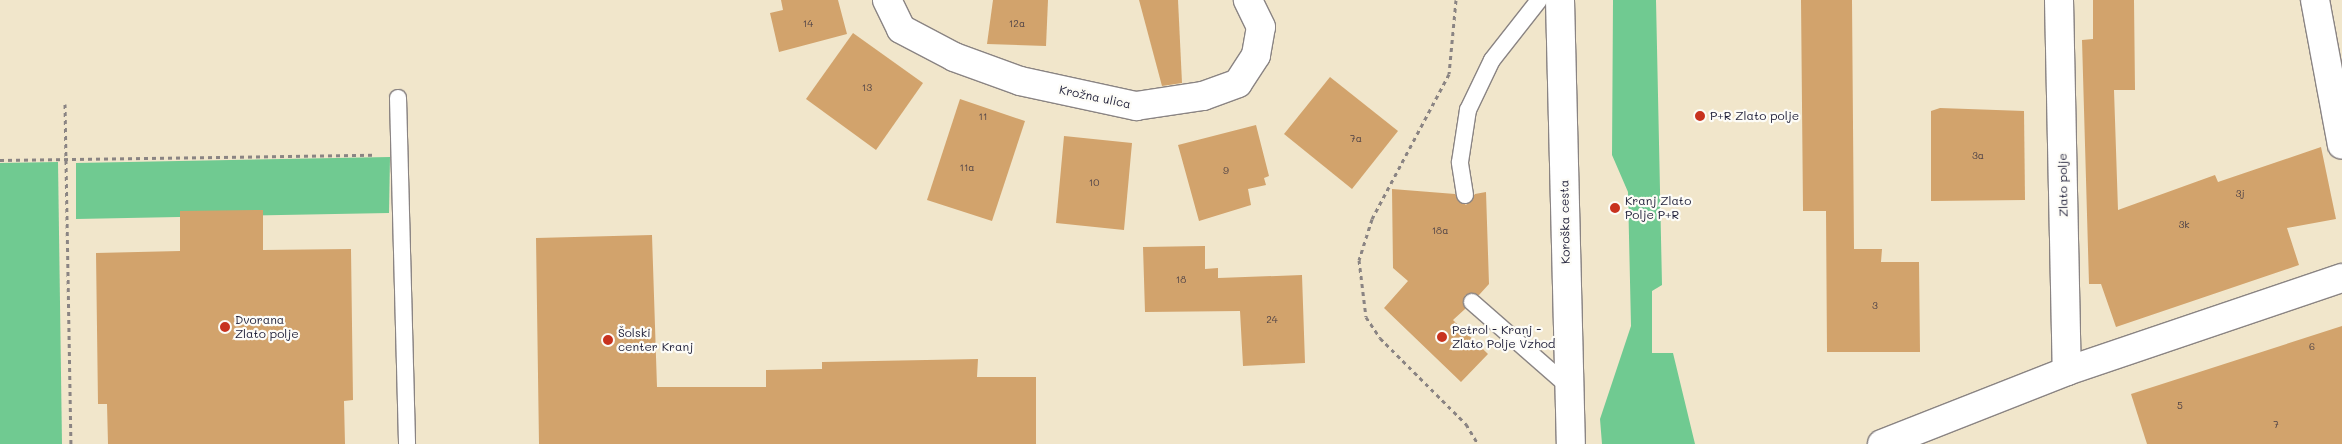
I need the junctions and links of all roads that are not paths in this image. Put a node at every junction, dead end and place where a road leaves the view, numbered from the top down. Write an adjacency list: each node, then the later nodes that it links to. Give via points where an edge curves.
1 (887, 0): 2 (street, Krožna ulica, via 901,28 954,57 1020,81 1136,106 1203,96 1238,83 1256,55 1261,27)
2 (1248, 0)
3 (1539, 0): 9 (lane, via 1492,60 1468,110 1460,162)
4 (1560, 0): 13 (street, Koroška cesta)
5 (2059, 0): 12 (street, Zlato polje)
6 (2315, 0): 8 (street)
7 (398, 98): 14 (lane)
8 (2342, 145)
9 (1465, 195)
10 (2342, 278): 12 (street)
11 (1472, 302): 13 (lane)
12 (2067, 370): 16 (street)
13 (1569, 387): 15 (street, Koroška cesta)
14 (407, 444)
15 (1571, 444)
16 (1882, 444)

